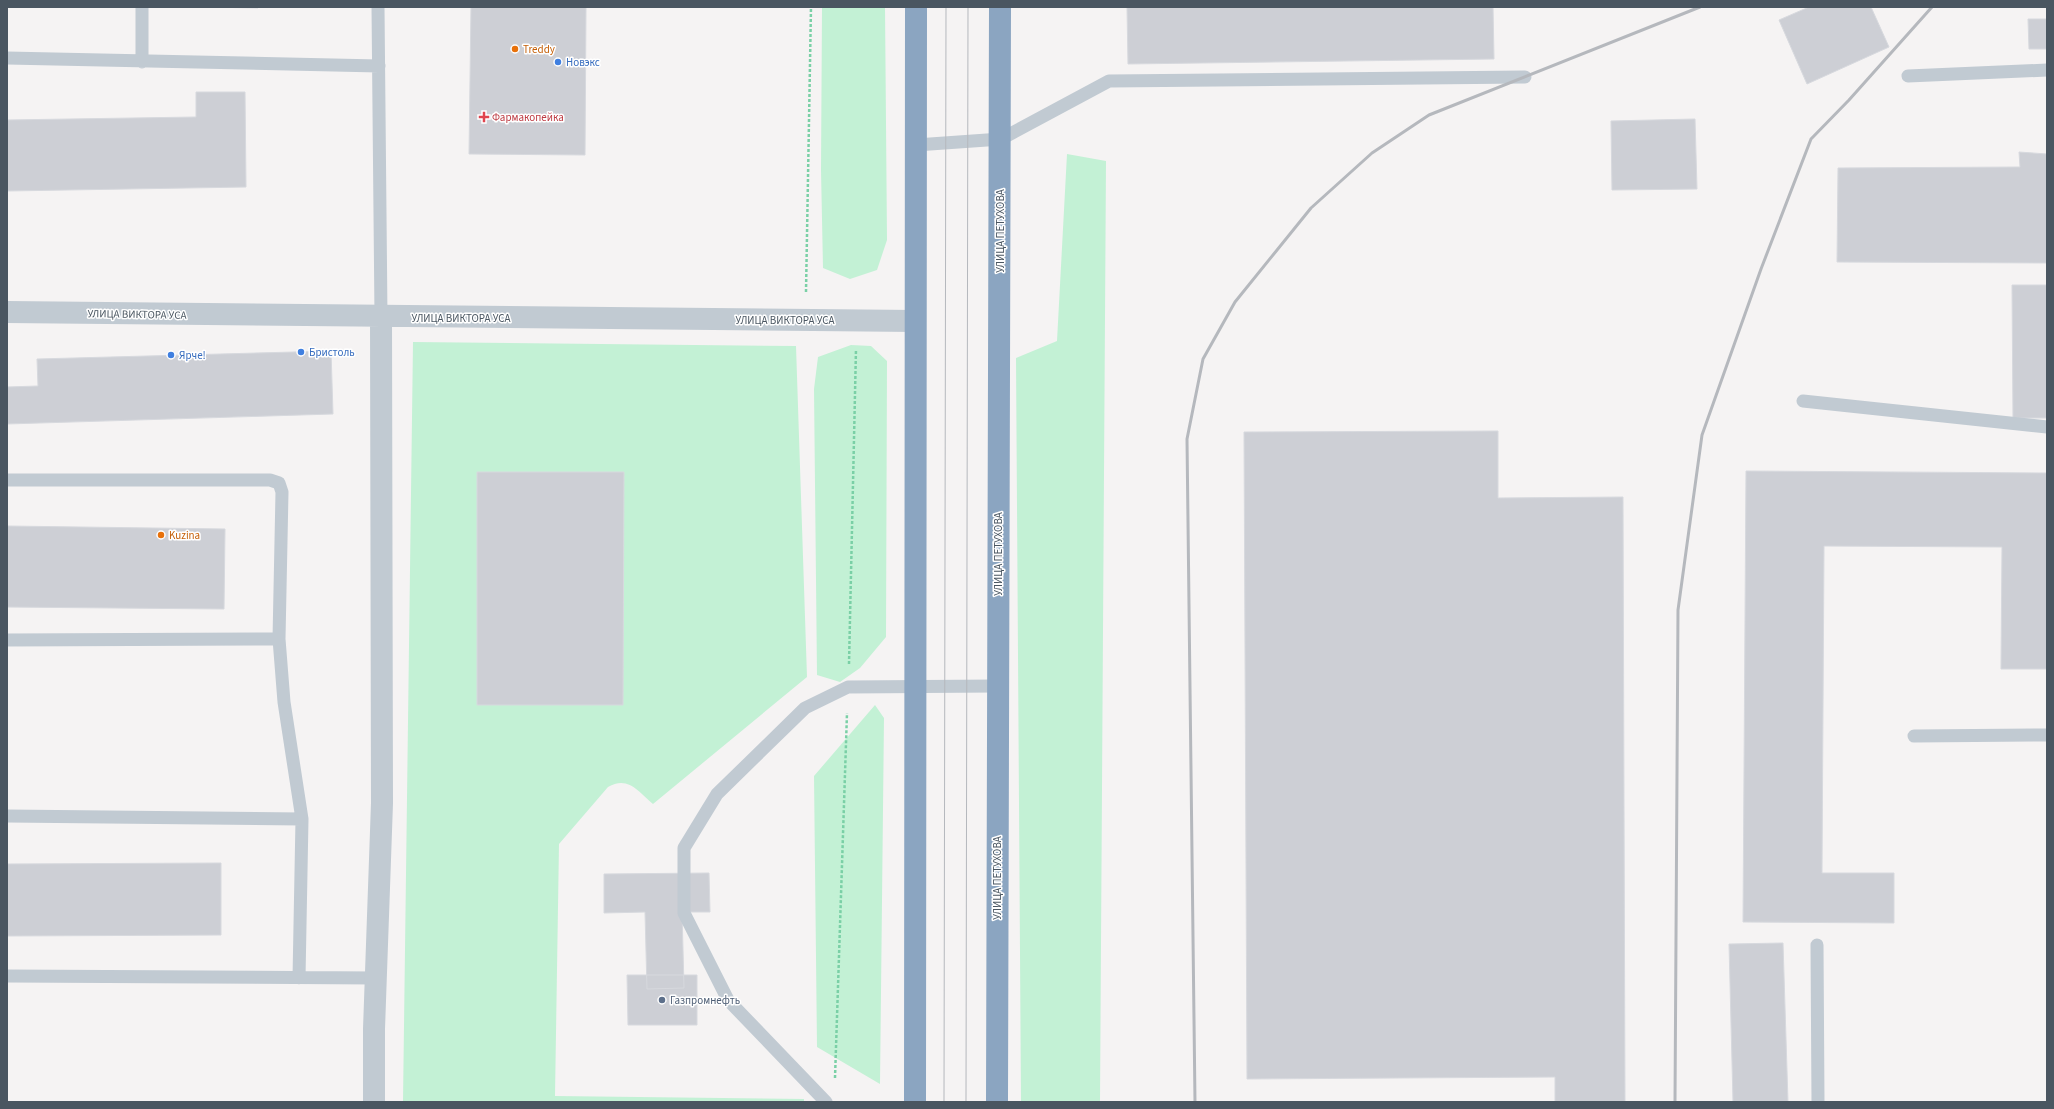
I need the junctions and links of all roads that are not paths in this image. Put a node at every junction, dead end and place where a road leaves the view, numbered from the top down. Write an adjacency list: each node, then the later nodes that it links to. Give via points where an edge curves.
1 (142, 7): 6 (lane)
2 (378, 7): 7 (lane)
3 (916, 7): 12 (highway)
4 (1000, 7): 11 (highway, УЛИЦА ПЕТУХОВА)
5 (7, 58): 6 (lane)
6 (142, 62): 7 (lane)
7 (379, 66): 14 (lane)
8 (2047, 70): 9 (lane)
9 (1908, 76)
10 (1525, 77): 11 (lane, via 1109,82)
11 (1001, 139): 12 (lane); 22 (highway, УЛИЦА ПЕТУХОВА)
12 (916, 145): 15 (highway)
13 (7, 312): 14 (street, УЛИЦА ВИКТОРА УСА)
14 (381, 317): 15 (street, УЛИЦА ВИКТОРА УСА); 30 (street, via 382,802)
15 (915, 321): 21 (highway)
16 (1803, 401): 17 (lane)
17 (2047, 427)
18 (7, 480): 19 (lane, via 270,480 279,483 282,492)
19 (278, 639): 20 (lane); 26 (lane, via 284,702)
20 (7, 640)
21 (915, 686): 22 (lane); 32 (lane, via 848,687 805,708 717,794 684,848 684,913 728,1000); 33 (highway)
22 (997, 686): 34 (highway, УЛИЦА ПЕТУХОВА)
23 (2047, 735): 24 (lane)
24 (1914, 736)
25 (7, 816): 26 (lane)
26 (302, 819): 29 (lane)
27 (1817, 946): 35 (lane)
28 (7, 976): 29 (lane)
29 (299, 978): 30 (lane)
30 (376, 978): 31 (street)
31 (374, 1102)
32 (826, 1102)
33 (915, 1102)
34 (997, 1102)
35 (1818, 1102)

